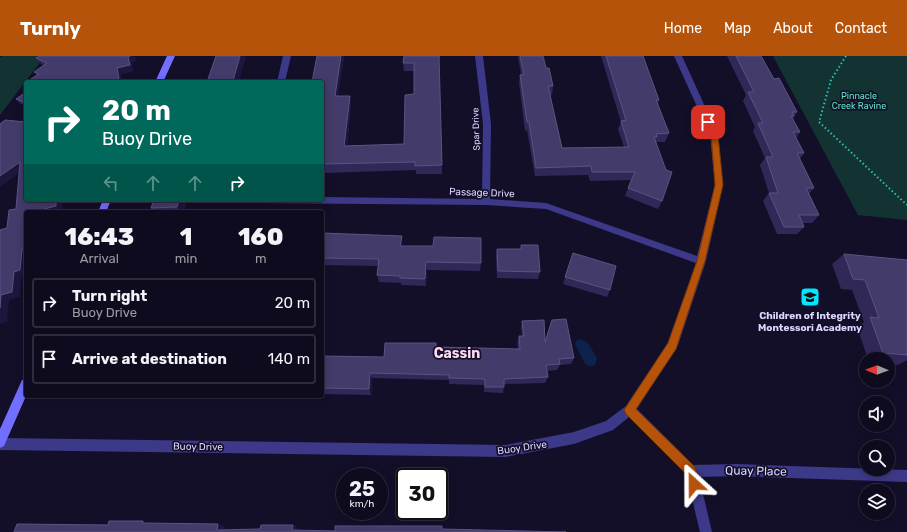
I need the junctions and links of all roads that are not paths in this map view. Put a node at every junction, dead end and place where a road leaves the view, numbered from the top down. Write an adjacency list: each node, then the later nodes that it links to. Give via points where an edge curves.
1 (171, 56): 5 (main road)
2 (287, 56): 6 (street)
3 (479, 56): 8 (street, Spar Drive, via 487,124)
4 (678, 56): 9 (street, Buoy Drive, via 714,135 719,185)
5 (160, 80)
6 (281, 80)
7 (324, 201): 8 (street, Passage Drive)
8 (486, 202): 9 (street, Passage Drive, via 546,206)
9 (701, 261): 11 (street, Buoy Drive, via 673,346)
10 (24, 389): 12 (main road)
11 (630, 410): 12 (street, Buoy Drive, via 609,426 574,438 506,451); 13 (street)
12 (0, 443)
13 (691, 471): 14 (street, Quay Place, via 737,470); 15 (street)
14 (907, 476)
15 (706, 532)

